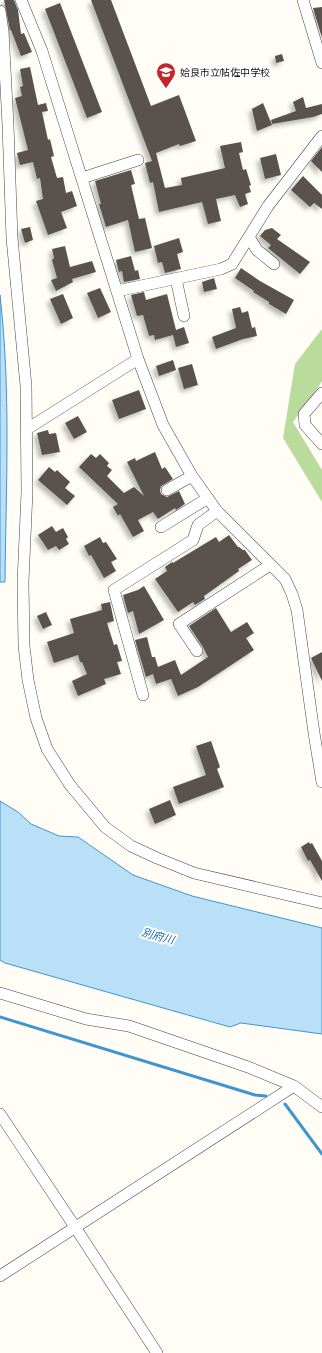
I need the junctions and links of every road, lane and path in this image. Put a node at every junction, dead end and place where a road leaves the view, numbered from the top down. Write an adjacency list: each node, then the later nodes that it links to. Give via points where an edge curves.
1 (22, 0): 7 (street, via 42,51)
2 (303, 0): 4 (street)
3 (0, 11): 15 (street, via 12,238 26,386)
4 (322, 63)
5 (322, 136): 8 (street, via 268,206)
6 (138, 160): 7 (street)
7 (82, 178): 11 (street)
8 (249, 237): 9 (street, via 257,250); 10 (street, via 232,264 222,270)
9 (274, 264)
10 (176, 279): 11 (street); 12 (street)
11 (117, 291): 13 (street)
12 (184, 316)
13 (138, 359): 15 (street); 17 (street, via 163,425)
14 (322, 393): 16 (street, via 304,414 305,425)
15 (27, 428): 26 (street, via 24,646 36,718 47,750 70,785 105,827 131,846 194,873)
16 (322, 444)
17 (192, 476): 18 (street); 19 (street)
18 (167, 490)
19 (208, 498): 20 (street); 21 (street)
20 (217, 511): 22 (street); 24 (street, via 198,525 193,540 114,590)
21 (161, 527)
22 (270, 565): 23 (street, via 179,624); 25 (street, via 285,579 296,610)
23 (197, 651)
24 (143, 695)
25 (322, 782)
26 (322, 903)
27 (0, 993): 28 (street, via 86,1019 129,1026 248,1067)
28 (294, 1086): 29 (street); 31 (street)
29 (322, 1107)
30 (0, 1114): 31 (street)
31 (75, 1227): 32 (street); 33 (street)
32 (0, 1276)
33 (157, 1353)

